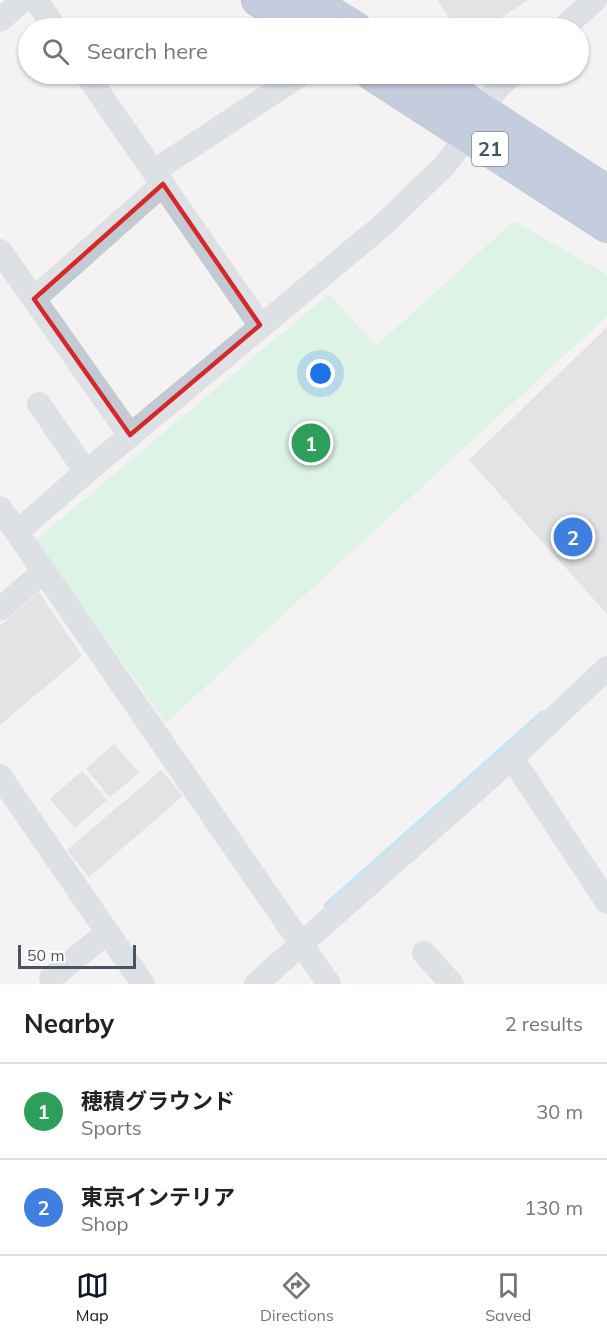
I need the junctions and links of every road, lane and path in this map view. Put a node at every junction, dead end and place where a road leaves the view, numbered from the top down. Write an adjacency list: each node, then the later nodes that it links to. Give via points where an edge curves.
1 (23, 0): 10 (street)
2 (36, 0): 6 (street)
3 (258, 0): 7 (highway)
4 (309, 0): 8 (highway)
5 (594, 0): 9 (street)
6 (48, 18)
7 (286, 18)
8 (339, 18)
9 (574, 18)
10 (0, 20)
11 (93, 84): 17 (street)
12 (287, 84): 17 (street)
13 (393, 84): 16 (highway, 21)
14 (436, 84): 16 (highway, 21)
15 (501, 84): 16 (street)
16 (475, 122): 18 (highway, 21); 19 (highway, 21); 22 (street, via 445,165 382,225)
17 (158, 177): 21 (street); 22 (street)
18 (607, 192)
19 (607, 226)
20 (0, 251): 21 (street)
21 (34, 299): 24 (street)
22 (260, 325): 24 (street)
23 (39, 404): 25 (street)
24 (130, 435): 25 (street)
25 (86, 472): 27 (street)
26 (0, 508): 27 (street)
27 (17, 532): 28 (street)
28 (44, 571): 29 (street); 35 (street)
29 (0, 609)
30 (607, 669): 31 (street)
31 (512, 758): 33 (street); 35 (street)
32 (0, 776): 34 (street)
33 (607, 902)
34 (108, 932): 37 (street); 38 (street)
35 (302, 945): 39 (street); 40 (street)
36 (424, 953): 41 (street)
37 (51, 978)
38 (144, 984)
39 (256, 984)
40 (329, 984)
41 (452, 984)

